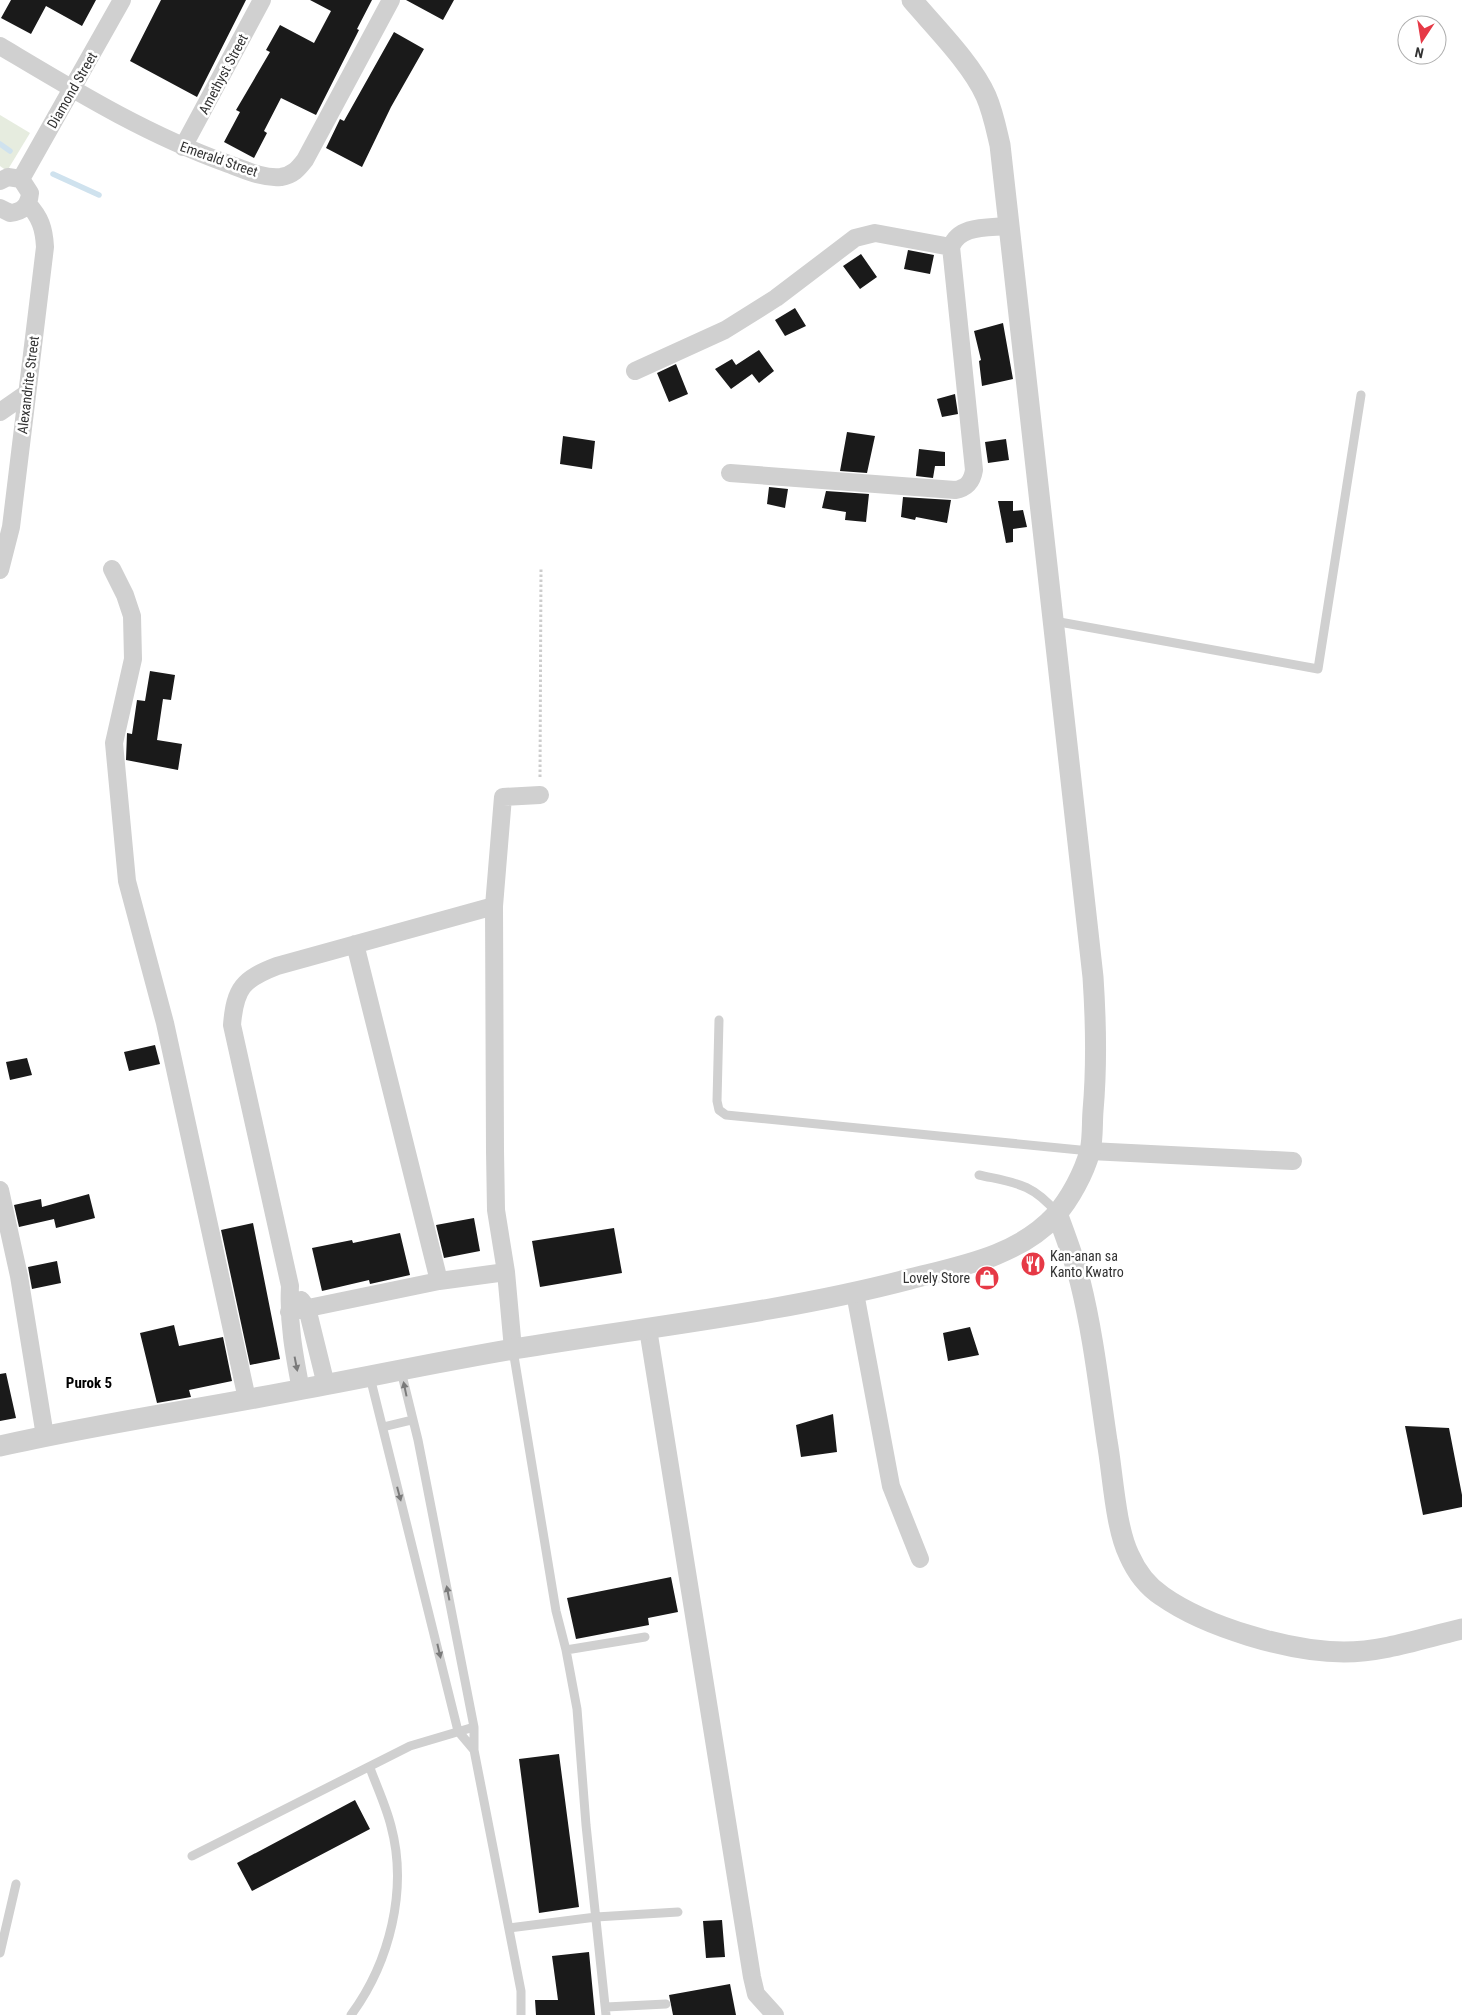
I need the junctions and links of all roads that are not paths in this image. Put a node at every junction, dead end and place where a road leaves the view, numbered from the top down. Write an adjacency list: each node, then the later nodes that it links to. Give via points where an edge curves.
1 (122, 0): 6 (street, Diamond Street)
2 (262, 0): 7 (street, Amethyst Street)
3 (391, 0): 7 (street, Emerald Street, via 297,171 279,177 254,173)
4 (912, 0): 12 (street, via 986,94 1000,145)
5 (0, 46): 6 (street, Emerald Street)
6 (72, 89): 7 (street, Emerald Street); 8 (street, Diamond Street)
7 (183, 147)
8 (21, 179): 9 (street, via 8,177); 10 (street, via 28,187)
9 (0, 181)
10 (28, 204): 11 (street, via 17,212); 15 (street, Alexandrite Street, via 41,219 45,246)
11 (1, 211)
12 (1007, 226): 13 (street, via 965,231); 21 (street)
13 (951, 247): 14 (street, via 875,233 855,238 776,298 725,330); 18 (street, via 974,470 969,484 955,490)
14 (635, 371)
15 (26, 394): 17 (street); 20 (street, Alexandrite Street, via 10,527)
16 (1361, 395): 21 (lane, via 1318,668)
17 (0, 412)
18 (730, 473)
19 (112, 569): 43 (street, via 126,595 132,616 133,659 114,743 127,882 165,1023)
20 (0, 570)
21 (1053, 620): 26 (street, via 1093,977 1097,1063)
22 (540, 795): 23 (street, via 503,796)
23 (494, 906): 24 (street); 31 (street, via 496,1210)
24 (354, 944): 32 (street); 33 (street, via 254,974 239,988 234,1007 232,1025)
25 (719, 1020): 26 (lane, via 717,1101 719,1110 726,1115)
26 (1090, 1151): 27 (street); 30 (street, via 1077,1182)
27 (1293, 1161)
28 (979, 1174): 30 (lane, via 1033,1189)
29 (0, 1190): 46 (street, via 19,1276)
30 (1057, 1213): 34 (street, via 1034,1236 1005,1251 962,1266); 49 (street, via 1080,1280 1089,1321 1119,1518 1128,1554 1142,1578 1161,1596 1202,1617 1258,1639 1307,1649 1344,1652 1384,1648)
31 (506, 1272): 32 (street); 38 (street)
32 (439, 1281): 35 (street)
33 (290, 1286): 35 (street); 36 (street)
34 (856, 1293): 37 (street); 48 (street, via 891,1486)
35 (307, 1308): 36 (street); 41 (street)
36 (289, 1312): 42 (street, one-way to 42)
37 (648, 1329): 38 (street); 66 (street, via 752,1977 756,1994)
38 (512, 1349): 39 (street); 51 (lane, via 556,1611)
39 (401, 1371): 40 (street); 44 (lane, one-way to 39)
40 (370, 1377): 41 (street); 45 (lane)
41 (326, 1385): 42 (street)
42 (301, 1390): 43 (street)
43 (246, 1399): 46 (street)
44 (412, 1420): 45 (lane); 52 (lane, one-way to 44)
45 (383, 1427): 53 (lane, one-way to 53)
46 (45, 1436): 47 (street)
47 (0, 1446)
48 (920, 1559)
49 (1462, 1630)
50 (645, 1637): 51 (lane)
51 (566, 1650): 59 (lane, via 577,1709)
52 (474, 1727): 53 (lane); 54 (lane)
53 (458, 1730): 54 (lane); 55 (lane, via 410,1746)
54 (474, 1750): 60 (lane)
55 (370, 1768): 56 (lane); 64 (lane, via 391,1825 397,1855 398,1890 392,1922 375,1974)
56 (192, 1856)
57 (16, 1884): 61 (lane)
58 (678, 1912): 59 (lane)
59 (596, 1917): 60 (lane); 63 (lane)
60 (509, 1928): 65 (lane, via 521,1991)
61 (0, 1953)
62 (666, 2004): 63 (lane)
63 (606, 2011)
64 (351, 2015)
65 (521, 2015)
66 (775, 2015)

